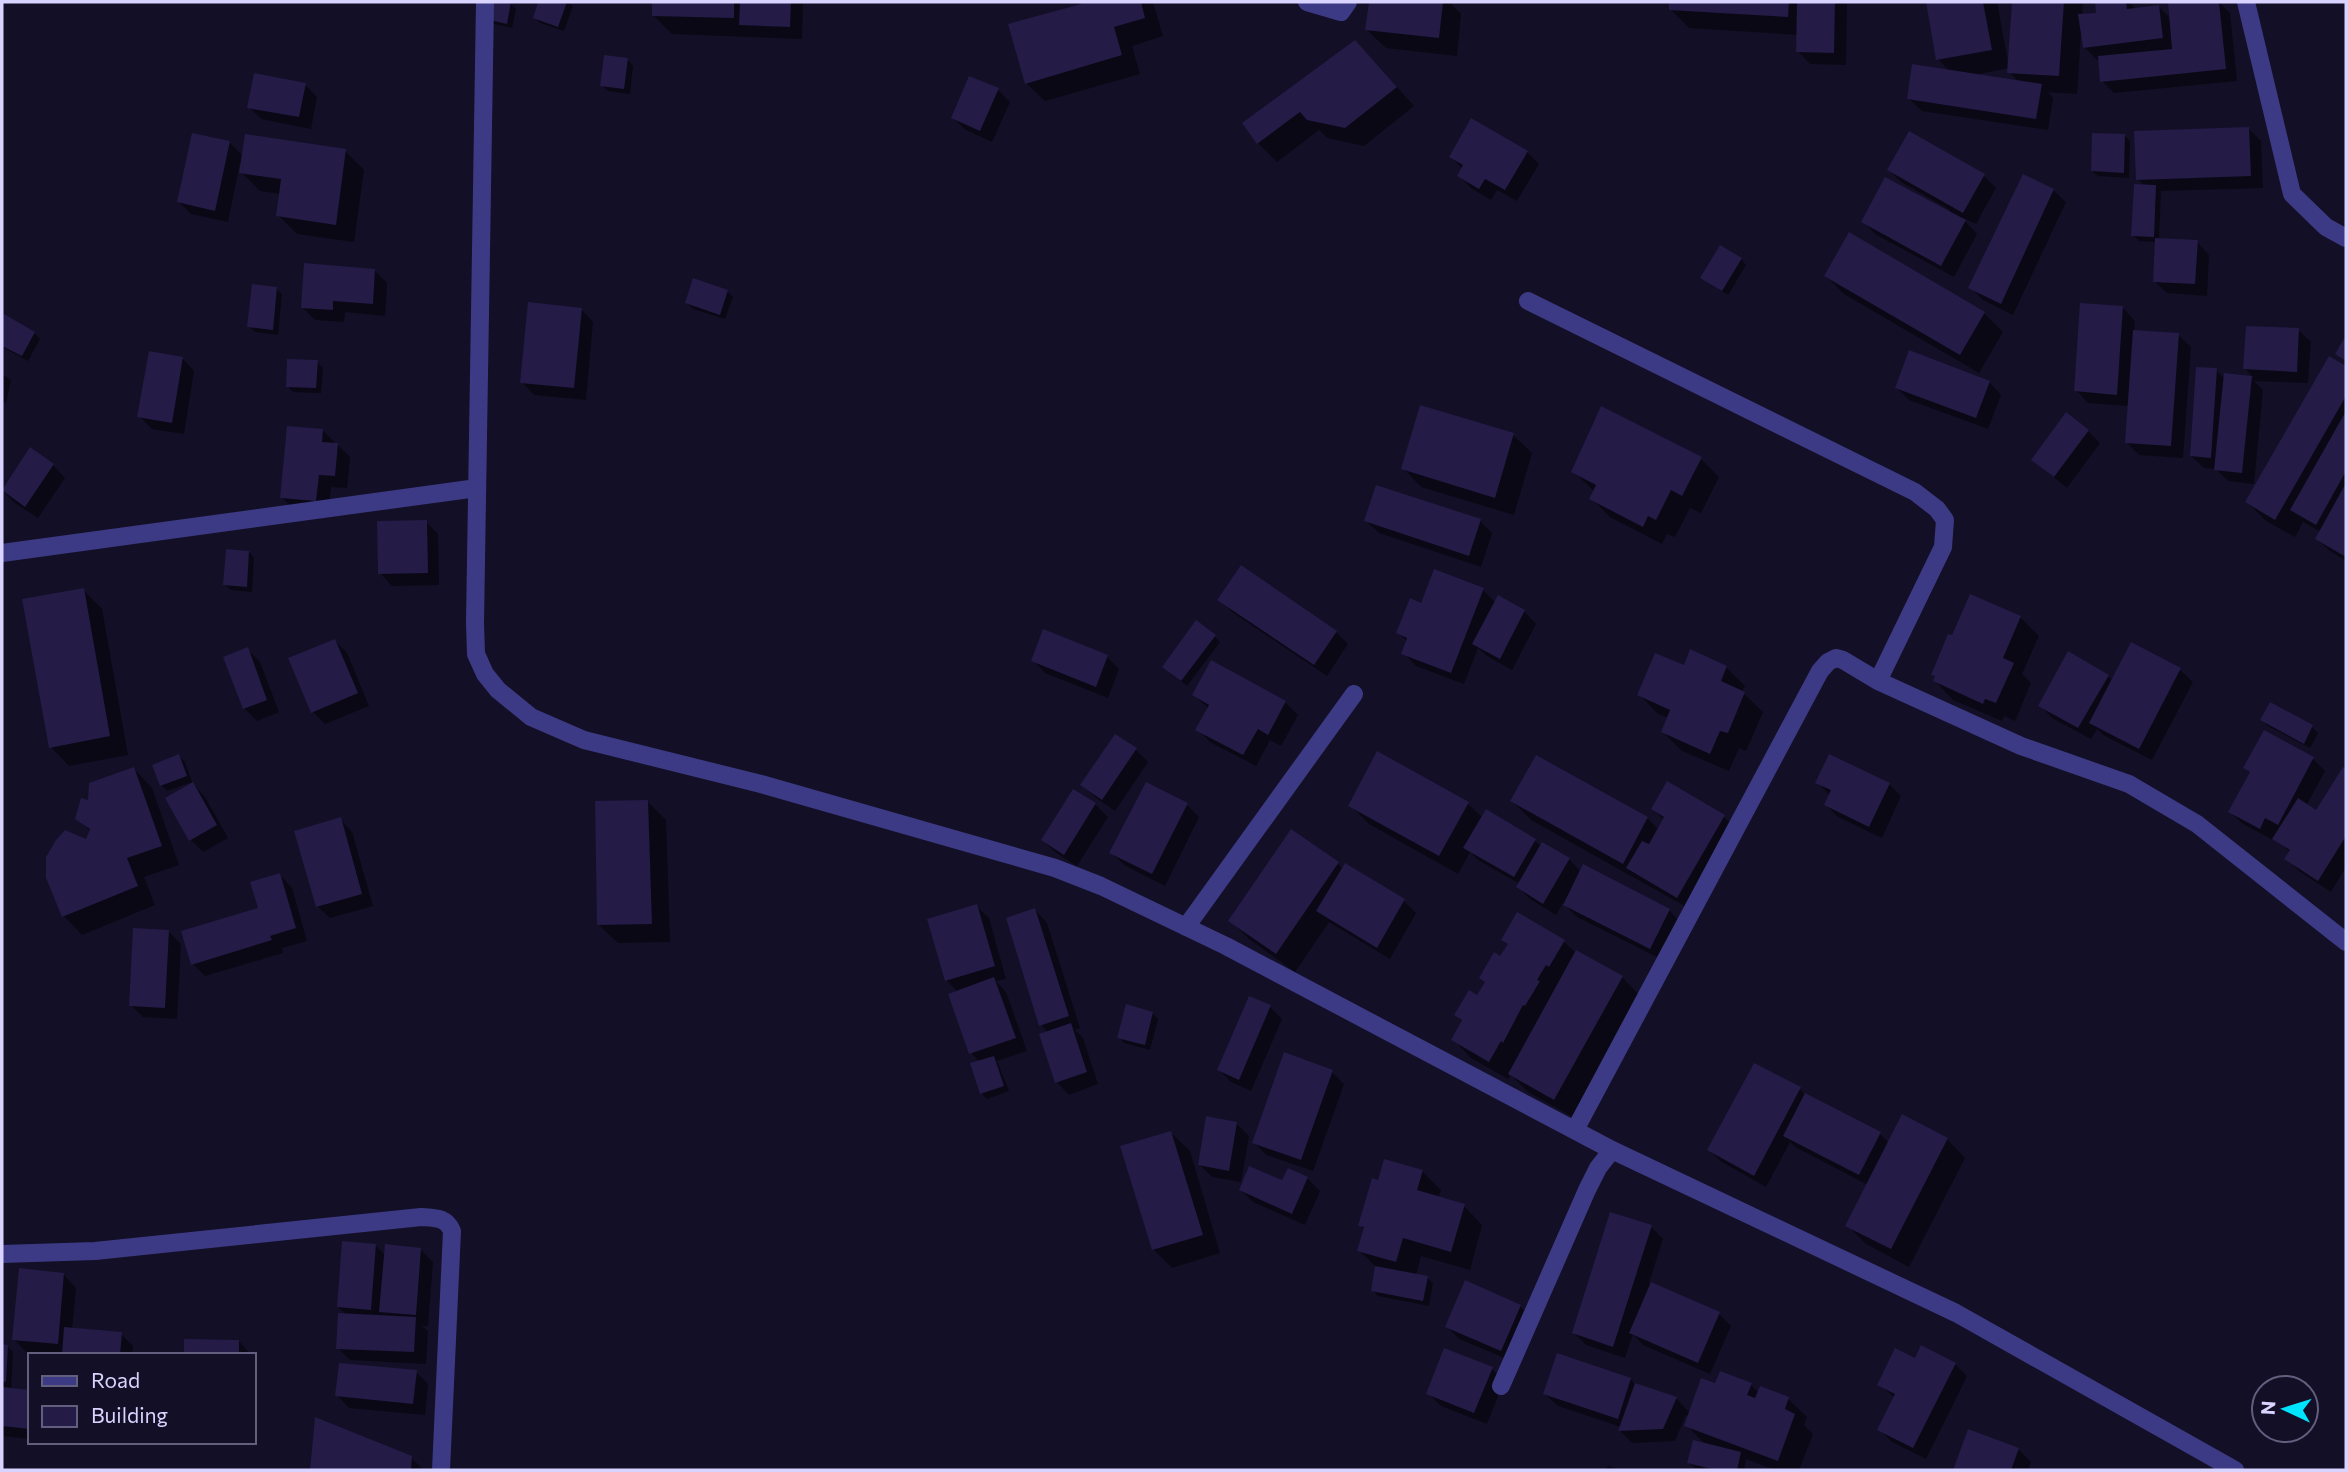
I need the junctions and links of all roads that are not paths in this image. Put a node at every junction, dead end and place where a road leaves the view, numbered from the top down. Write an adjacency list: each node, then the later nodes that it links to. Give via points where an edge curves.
1 (485, 2): 7 (street)
2 (1307, 2): 3 (street, via 1341,12)
3 (1348, 2)
4 (2246, 2): 5 (street, via 2292,194 2326,227)
5 (2346, 238)
6 (1528, 301): 9 (street, via 1915,492 1937,509 1945,520 1943,547)
7 (477, 488): 8 (street); 11 (street, via 476,654 498,690 531,718 584,740 761,784 1055,868)
8 (2, 553)
9 (1878, 681): 12 (street, via 2021,746 2129,784 2197,824); 13 (street, via 1843,660 1828,662 1820,671)
10 (1354, 694): 11 (street)
11 (1186, 926): 13 (street)
12 (2346, 942)
13 (1575, 1130): 14 (street)
14 (1612, 1150): 16 (street, via 1587,1190); 18 (street, via 1956,1313)
15 (2, 1254): 17 (street, via 95,1251 421,1217 443,1219 453,1231)
16 (1501, 1387)
17 (441, 1470)
18 (2235, 1470)

